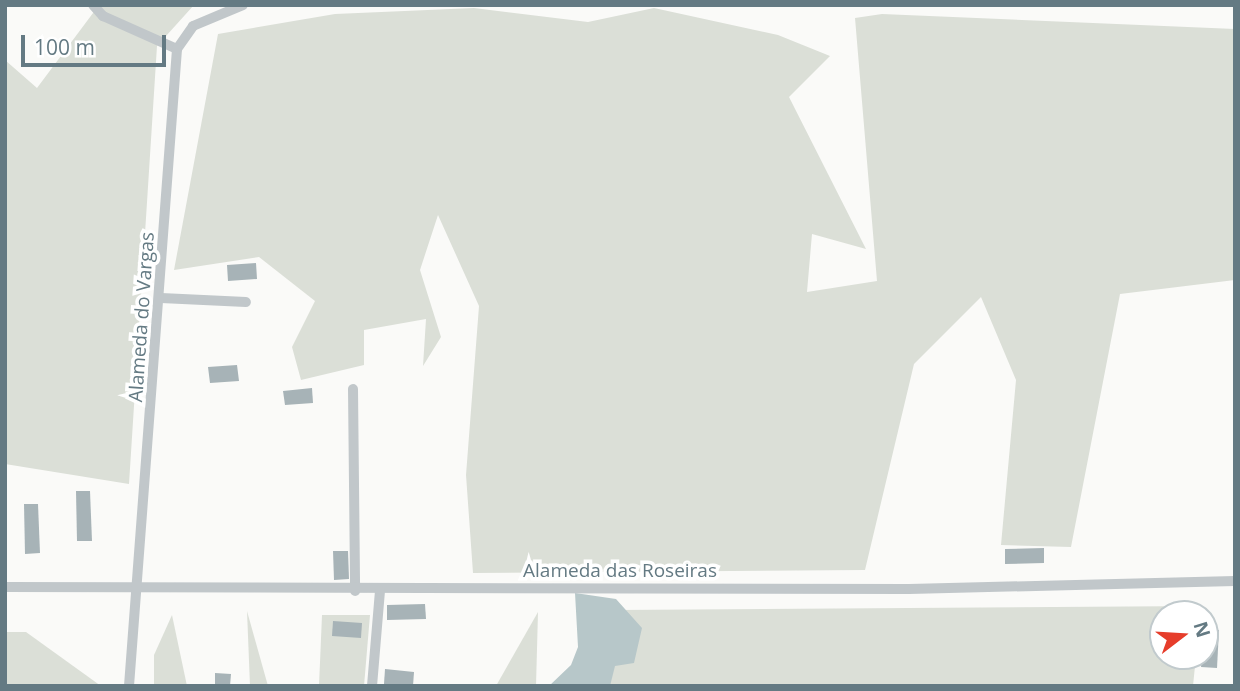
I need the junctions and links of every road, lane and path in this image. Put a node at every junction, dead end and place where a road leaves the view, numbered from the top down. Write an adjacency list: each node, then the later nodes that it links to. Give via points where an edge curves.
1 (93, 5): 3 (street, via 103,16)
2 (243, 5): 3 (street, via 193,26)
3 (177, 49): 4 (street, Alameda do Vargas)
4 (161, 298): 5 (street); 9 (street, Alameda do Vargas)
5 (246, 302)
6 (354, 389): 10 (street)
7 (1235, 581): 11 (street, Alameda das Roseiras, via 909,589)
8 (5, 587): 9 (street, Alameda das Roseiras)
9 (140, 588): 10 (street, Alameda das Roseiras); 12 (street, Alameda do Vargas)
10 (355, 591): 11 (street, Alameda das Roseiras)
11 (380, 591): 13 (street)
12 (129, 686)
13 (372, 686)

